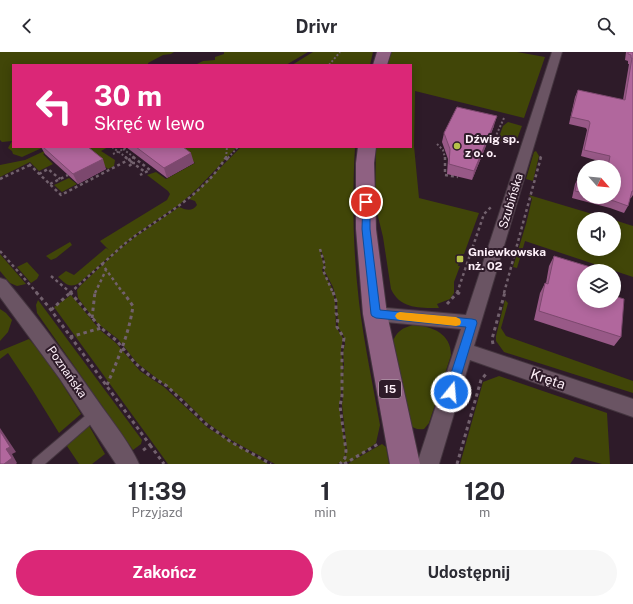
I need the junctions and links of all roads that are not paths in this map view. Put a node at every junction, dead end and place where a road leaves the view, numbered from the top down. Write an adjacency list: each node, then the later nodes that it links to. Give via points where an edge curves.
1 (384, 52): 3 (main road)
2 (557, 52): 7 (street, Szubińska)
3 (380, 64)
4 (367, 148): 6 (main road, 15, via 366,229)
5 (0, 285): 10 (street, Poznańska, via 34,325)
6 (376, 314): 7 (street); 13 (main road, 15)
7 (472, 323): 8 (street, Szubińska)
8 (464, 350): 9 (street, Kręta); 14 (street, Szubińska)
9 (633, 408)
10 (96, 413): 11 (street, Poznańska); 12 (lane)
11 (127, 463)
12 (37, 464)
13 (405, 464)
14 (428, 464)

